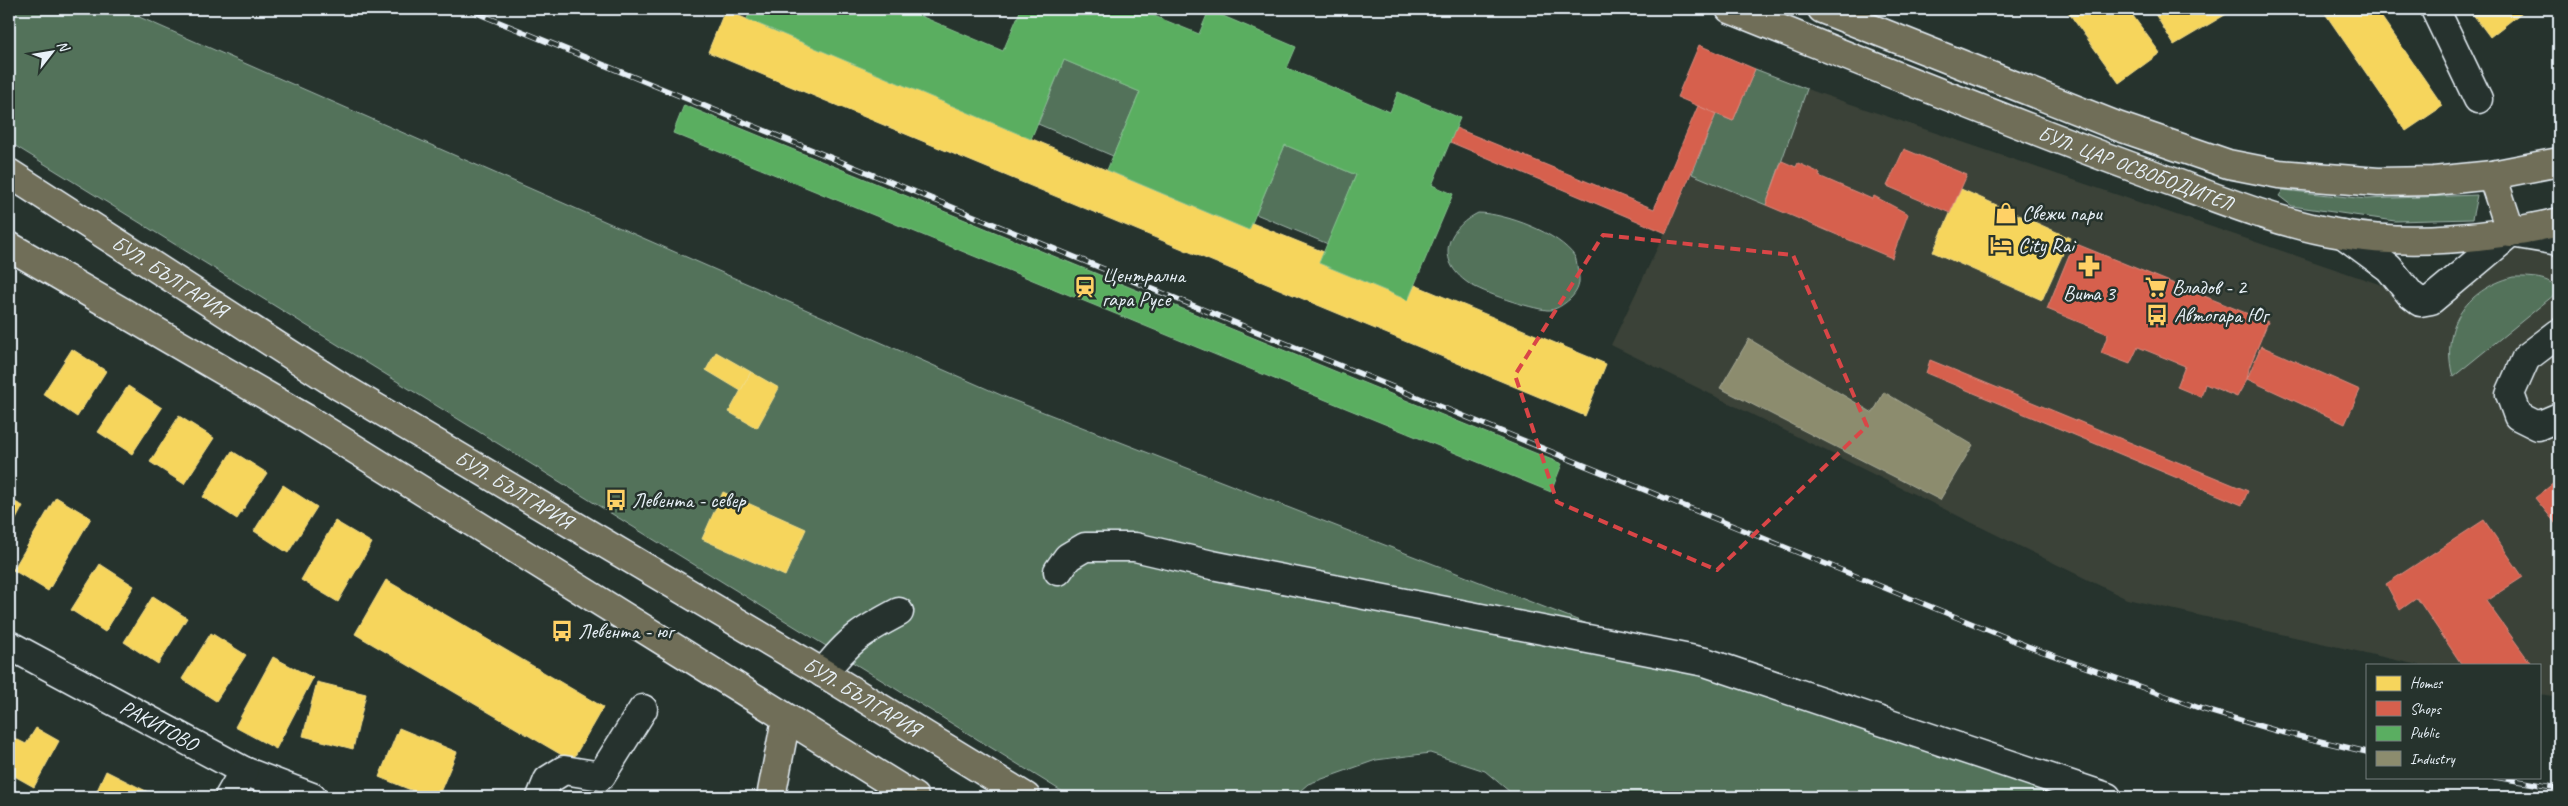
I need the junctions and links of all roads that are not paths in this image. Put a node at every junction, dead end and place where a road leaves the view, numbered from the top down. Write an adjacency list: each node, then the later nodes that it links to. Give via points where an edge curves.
1 (1730, 9): 10 (main road, БУЛ. ЦАР ОСВОБОДИТЕЛ, via 2103,156 2269,216)
2 (1822, 9): 7 (main road, БУЛ. ЦАР ОСВОБОДИТЕЛ, via 2117,126 2228,164 2334,180 2434,181)
3 (2435, 9): 4 (street)
4 (2478, 99)
5 (2559, 162): 7 (main road, БУЛ. ЦАР ОСВОБОДИТЕЛ)
6 (9, 173): 18 (main road, БУЛ. БЪЛГАРИЯ, via 341,386)
7 (2492, 175): 9 (main road)
8 (2559, 222): 9 (main road, БУЛ. ЦАР ОСВОБОДИТЕЛ)
9 (2511, 233): 10 (main road, БУЛ. ЦАР ОСВОБОДИТЕЛ, via 2404,238); 10 (street, via 2431,300 2420,302 2389,268); 11 (street)
10 (2343, 234)
11 (2559, 241)
12 (9, 246): 20 (main road, via 305,418)
13 (2559, 333): 14 (street, via 2526,358 2510,394 2518,416 2538,426)
14 (2559, 417)
15 (1058, 571): 28 (street, via 1068,557 1085,547 1136,547 1212,565 1705,662)
16 (900, 612): 18 (street, via 864,630 847,644)
17 (9, 645): 21 (street, РАКИТОВО)
18 (823, 673): 27 (main road, БУЛ. БЪЛГАРИЯ)
19 (643, 709): 24 (street, via 601,776 564,770 548,780)
20 (786, 719): 25 (main road); 26 (main road)
21 (244, 771): 22 (street); 23 (street, РАКИТОВО)
22 (229, 797)
23 (312, 797)
24 (540, 797)
25 (771, 797)
26 (914, 797)
27 (1026, 797)
28 (2107, 797)

